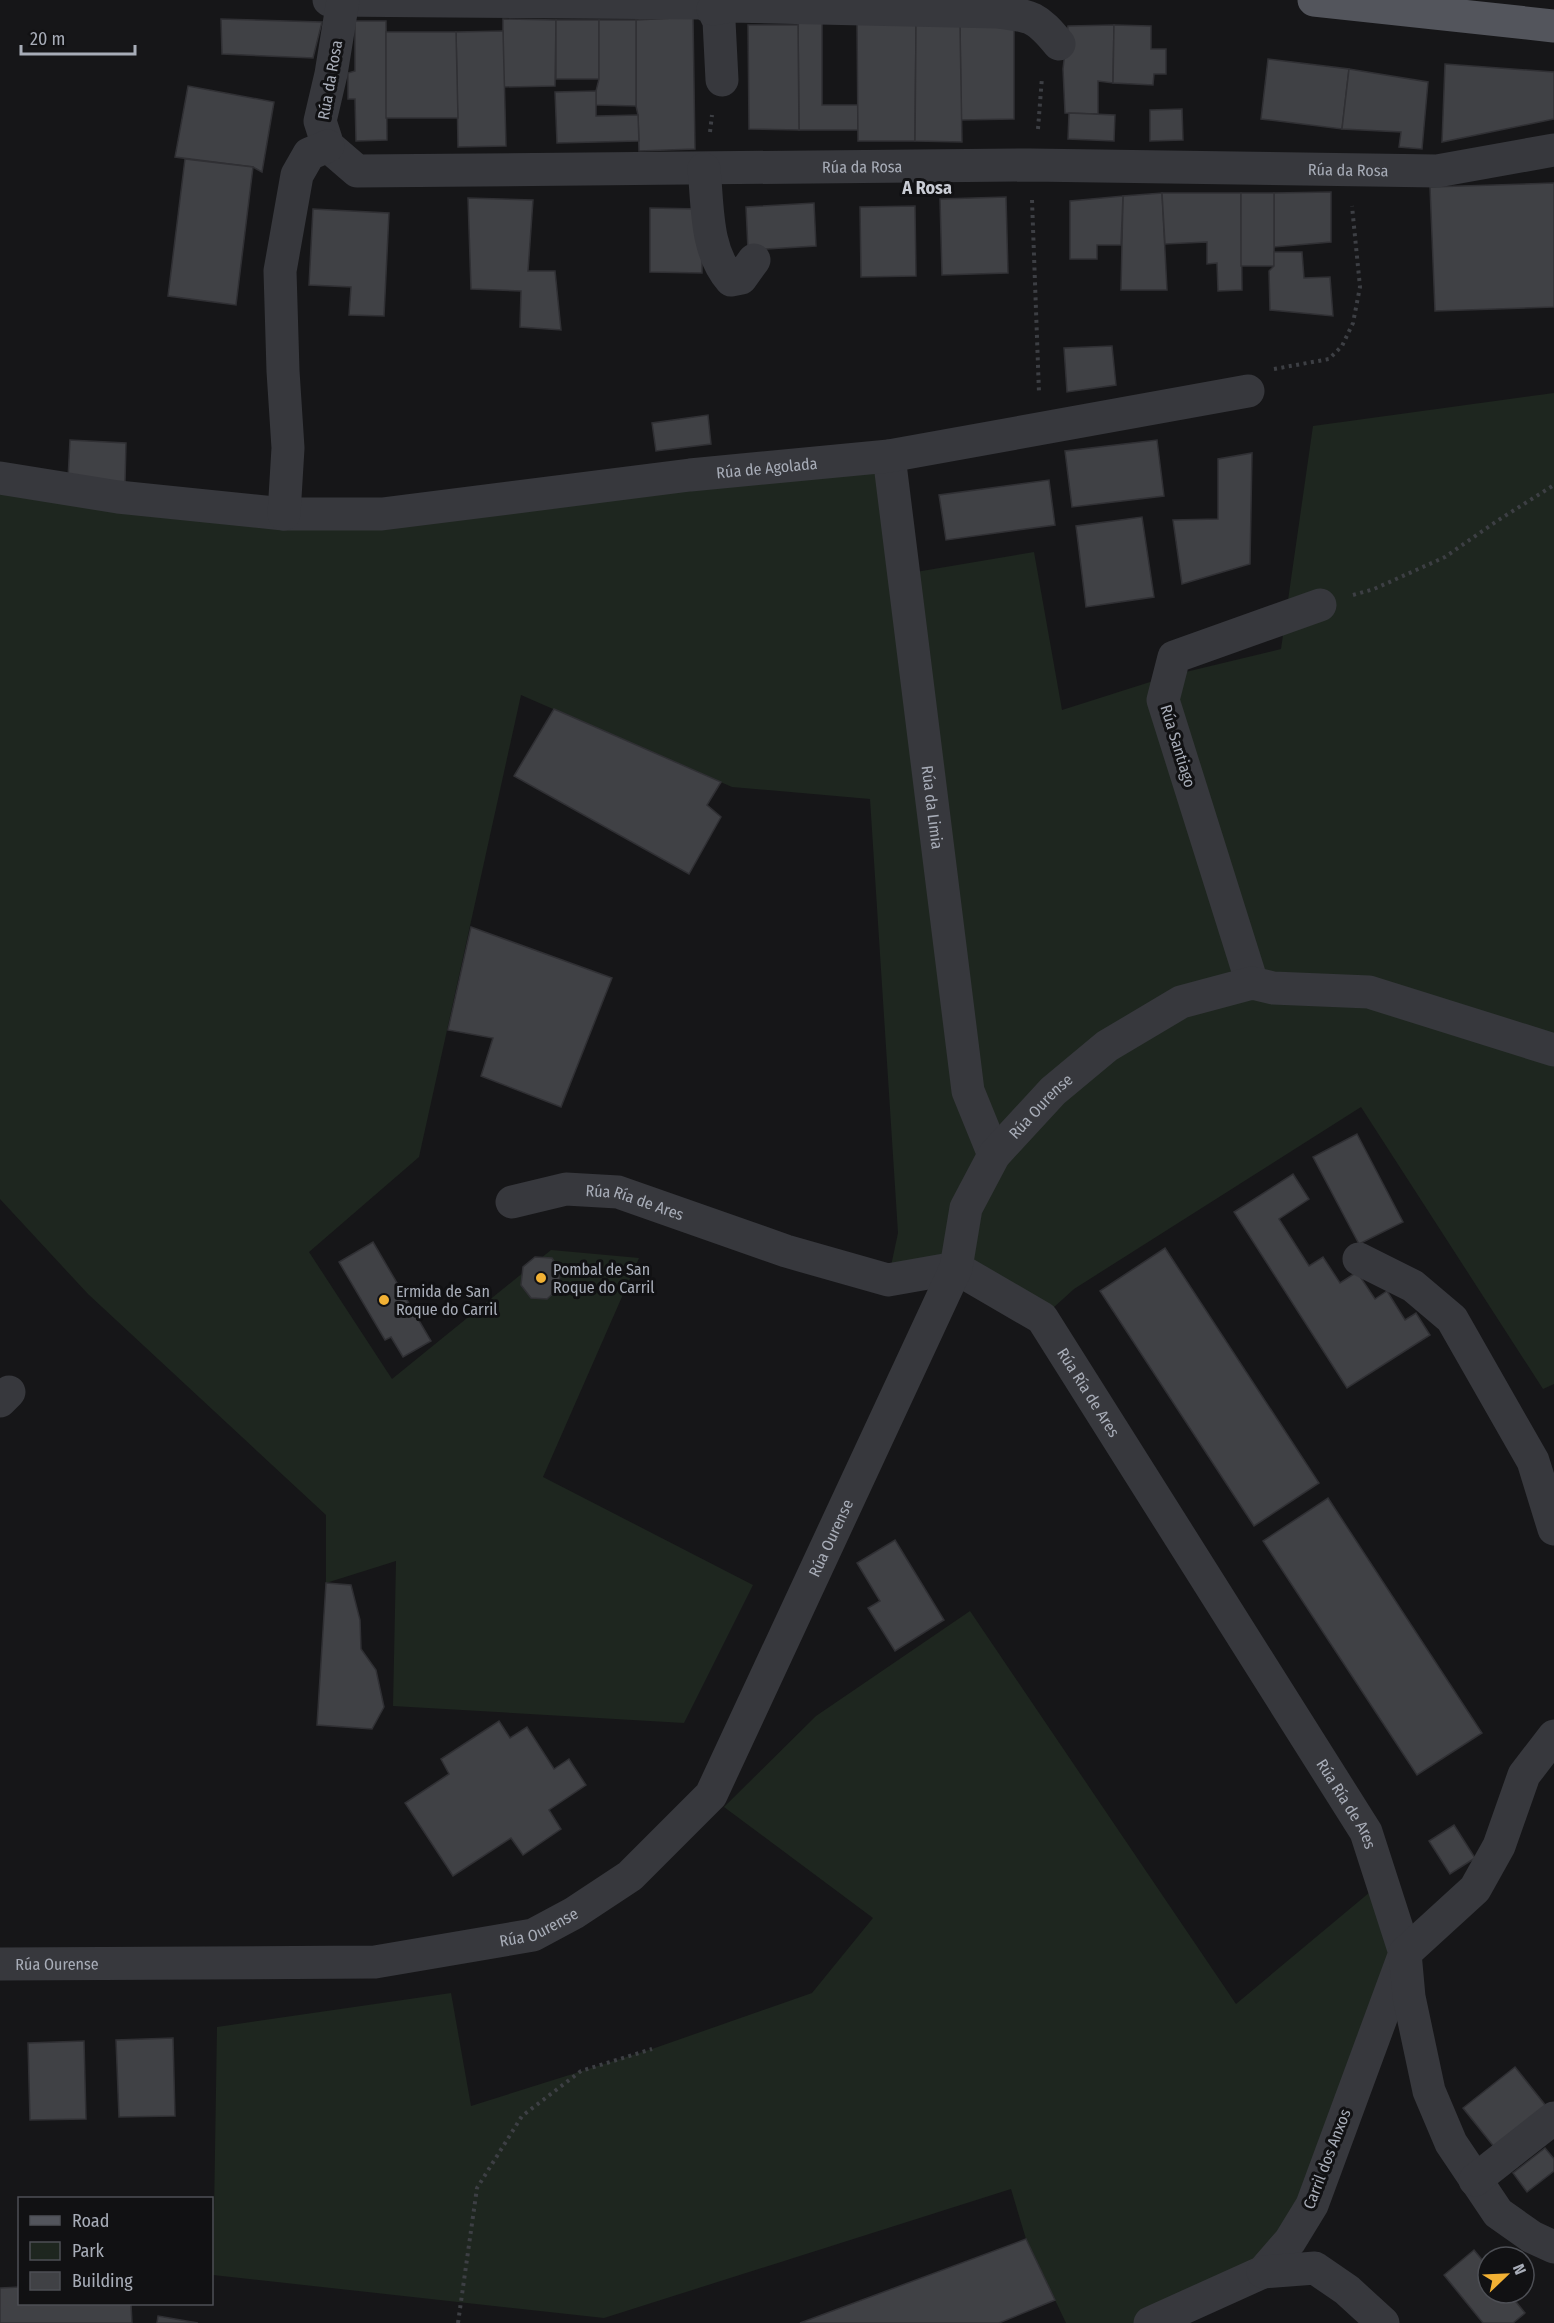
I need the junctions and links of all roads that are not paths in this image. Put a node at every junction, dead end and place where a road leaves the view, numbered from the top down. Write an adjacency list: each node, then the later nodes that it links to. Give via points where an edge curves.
1 (338, 0): 3 (street); 8 (street, Rúa da Rosa, via 331,74 320,121)
2 (1314, 0): 5 (main road)
3 (561, 1): 4 (street, via 703,3)
4 (713, 9): 6 (street, via 731,6 998,12 1026,15); 7 (street, via 719,21)
5 (1554, 27)
6 (1053, 36)
7 (722, 80)
8 (328, 146): 10 (street, Rúa da Rosa, via 357,171); 15 (street, via 309,154 297,175 280,271 288,448)
9 (1554, 150): 10 (street, Rúa da Rosa, via 1437,171 1030,165)
10 (704, 169): 11 (street, via 714,251 721,268 731,280 741,278)
11 (754, 260)
12 (1248, 391): 13 (street, Rúa de Agolada)
13 (889, 456): 15 (street, Rúa de Agolada, via 690,475 382,514); 19 (street, Rúa da Limia, via 968,1091)
14 (0, 478): 15 (street, Rúa de Agolada, via 118,497)
15 (284, 514)
16 (1320, 604): 17 (street, Rúa Santiago, via 1174,657 1163,700)
17 (1252, 983): 18 (street, Rúa Ourense, via 1273,988 1369,992); 19 (street, Rúa Ourense, via 1181,1002 1107,1046 1053,1091)
18 (1554, 1050)
19 (994, 1155): 22 (street, Rúa Ourense, via 966,1208)
20 (512, 1202): 22 (street, Rúa Ría de Ares, via 566,1189 618,1192 786,1251 888,1280)
21 (1359, 1259): 23 (street, via 1413,1286 1452,1319 1533,1461)
22 (956, 1268): 25 (street, Rúa Ría de Ares, via 1042,1318 1366,1832); 26 (street, Rúa Ourense, via 711,1795 630,1876 532,1935 375,1962)
23 (1554, 1528)
24 (1554, 1736): 25 (street, Carril dos Anxos, via 1524,1775 1499,1846 1475,1889)
25 (1405, 1953): 28 (street, via 1409,1997 1429,2091 1450,2143); 30 (street, Carril dos Anxos, via 1312,2205 1290,2241)
26 (0, 1964)
27 (1554, 2118): 28 (street)
28 (1475, 2180): 29 (street, via 1498,2213)
29 (1554, 2247)
30 (1263, 2272): 31 (street, Carril dos Anxos); 32 (street, via 1315,2268 1347,2290)
31 (1150, 2323)
32 (1383, 2323)

